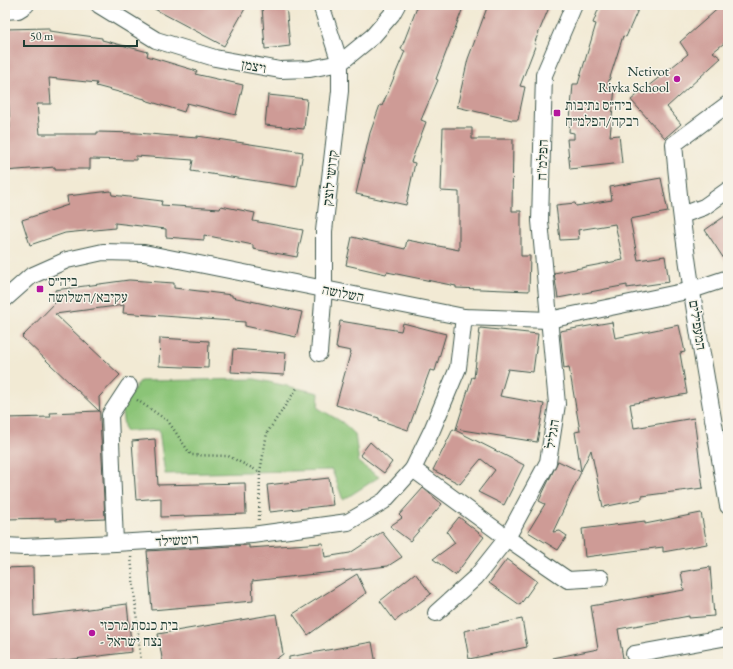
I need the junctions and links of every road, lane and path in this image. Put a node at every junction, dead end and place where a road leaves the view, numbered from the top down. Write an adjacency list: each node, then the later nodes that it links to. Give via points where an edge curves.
1 (26, 5): 6 (street, via 18,10)
2 (100, 5): 7 (street, ויצמן, via 156,40 214,58 280,70 310,69)
3 (321, 5): 7 (street, קדושי לוצק)
4 (396, 5): 7 (street, ויצמן, via 392,14 373,36)
5 (574, 5): 16 (street, הפלמ"ח, via 544,75 540,221)
6 (5, 12)
7 (340, 63): 12 (street, קדושי לוצק, via 340,91 324,231)
8 (728, 104): 10 (street, המעפילים, via 674,144)
9 (728, 190): 10 (street, via 704,207)
10 (682, 215): 13 (street, המעפילים)
11 (728, 278): 13 (street, השלושה)
12 (324, 289): 14 (street, השלושה, via 144,253 103,252 67,260 31,276); 15 (street, השלושה); 17 (street, קדושי לוצק)
13 (692, 290): 16 (street, השלושה); 22 (street, המעפילים)
14 (5, 299)
15 (464, 317): 16 (street, השלושה); 20 (street, via 458,368)
16 (549, 320): 24 (street, הגליל, via 557,404 548,462)
17 (319, 353)
18 (297, 388): 21 (path, via 267,433)
19 (127, 389): 21 (path, via 168,421 191,455 228,456); 25 (street, via 110,415)
20 (414, 469): 23 (street, רוטשילד, via 384,501 348,522); 24 (street)
21 (260, 472): 23 (path)
22 (728, 506)
23 (259, 534): 25 (street, רוטשילד)
24 (507, 538): 27 (street, via 568,580); 28 (street, הגליל, via 476,577)
25 (122, 543): 26 (street, רוטשילד); 31 (path)
26 (5, 546)
27 (600, 578)
28 (436, 613)
29 (728, 637): 30 (street)
30 (634, 654)
31 (141, 664)

